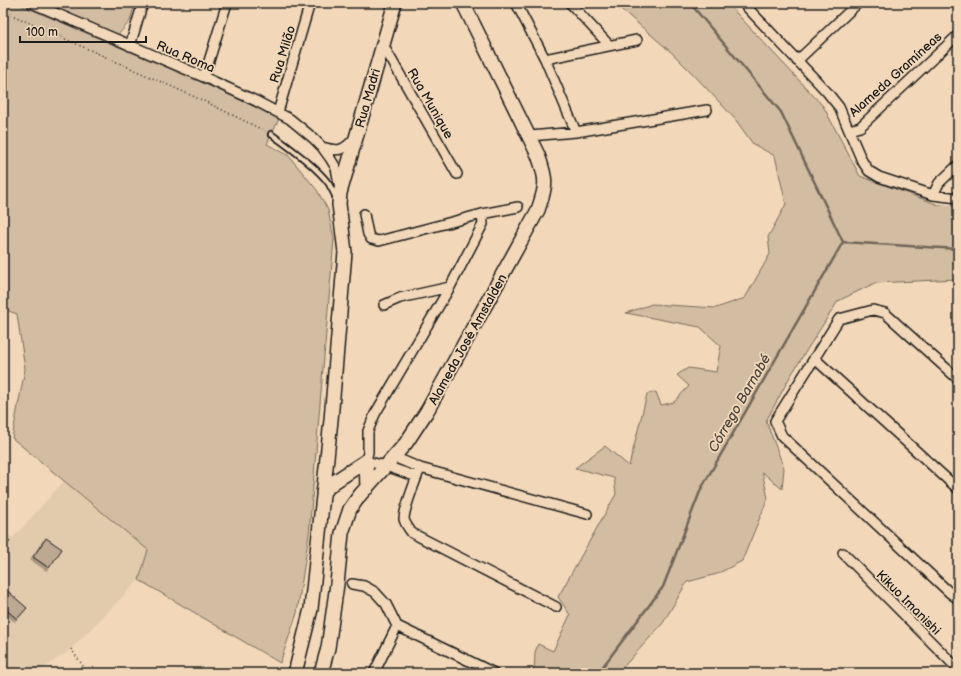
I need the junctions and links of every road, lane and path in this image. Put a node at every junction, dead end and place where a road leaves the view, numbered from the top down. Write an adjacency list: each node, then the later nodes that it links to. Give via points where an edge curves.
1 (32, 3): 16 (street, Rua Roma)
2 (144, 3): 16 (street)
3 (227, 3): 19 (street)
4 (310, 3): 21 (street, Rua Milão)
5 (395, 3): 14 (street, Rua Madri)
6 (463, 3): 25 (street, Alameda José Amstalden)
7 (516, 3): 17 (street)
8 (570, 3): 15 (street)
9 (743, 3): 18 (street)
10 (858, 3): 18 (street)
11 (3, 11): 24 (path)
12 (958, 35): 22 (street, Alameda Gramíneas, via 860,127)
13 (637, 40): 15 (street)
14 (383, 45): 26 (street, Rua Madri); 29 (street, Rua Munique)
15 (609, 45): 17 (street)
16 (130, 46): 19 (street, Rua Roma)
17 (545, 58): 23 (street)
18 (797, 61): 22 (street, via 839,107)
19 (204, 77): 21 (street, Rua Roma)
20 (707, 110): 23 (street)
21 (278, 112): 27 (street, Rua Roma)
22 (848, 130): 30 (street, via 869,171 879,177)
23 (576, 132): 25 (street)
24 (271, 134): 31 (lane, via 323,177)
25 (530, 136): 41 (street, Alameda José Amstalden, via 545,174 545,190 538,210 427,410 406,443)
26 (356, 138): 27 (street, via 341,150); 31 (street, Rua Madri)
27 (322, 147): 31 (street, Rua Roma, via 336,168)
28 (958, 165): 30 (street, via 939,183)
29 (456, 174)
30 (933, 195): 32 (street)
31 (340, 198): 46 (street, via 345,252)
32 (958, 198)
33 (518, 206): 35 (street)
34 (364, 214): 35 (street, via 368,234 371,239 379,241)
35 (482, 214): 36 (street, via 483,224)
36 (450, 287): 37 (street, via 400,298); 40 (street, via 374,414 368,431)
37 (384, 305)
38 (814, 358): 39 (street, via 839,319 873,310 885,313); 45 (street); 50 (street, via 776,421 782,436 950,594)
39 (958, 379)
40 (366, 461): 41 (street); 44 (street); 46 (street)
41 (390, 462): 42 (street); 43 (street); 44 (street, Alameda José Amstalden)
42 (420, 468): 43 (street); 47 (street)
43 (417, 478): 51 (street, via 404,519 412,533)
44 (367, 488): 57 (street, Alameda José Amstalden, via 350,509 342,533 329,641)
45 (958, 489)
46 (323, 492): 56 (street, via 311,609)
47 (587, 514)
48 (842, 553): 54 (street, Kikuo Imanishi)
49 (352, 584): 52 (street, via 364,586 375,592 386,604)
50 (958, 598)
51 (556, 607)
52 (397, 626): 58 (street); 59 (street)
53 (71, 649): 55 (path)
54 (958, 669)
55 (88, 673)
56 (295, 673)
57 (321, 673)
58 (374, 673)
59 (494, 673)

